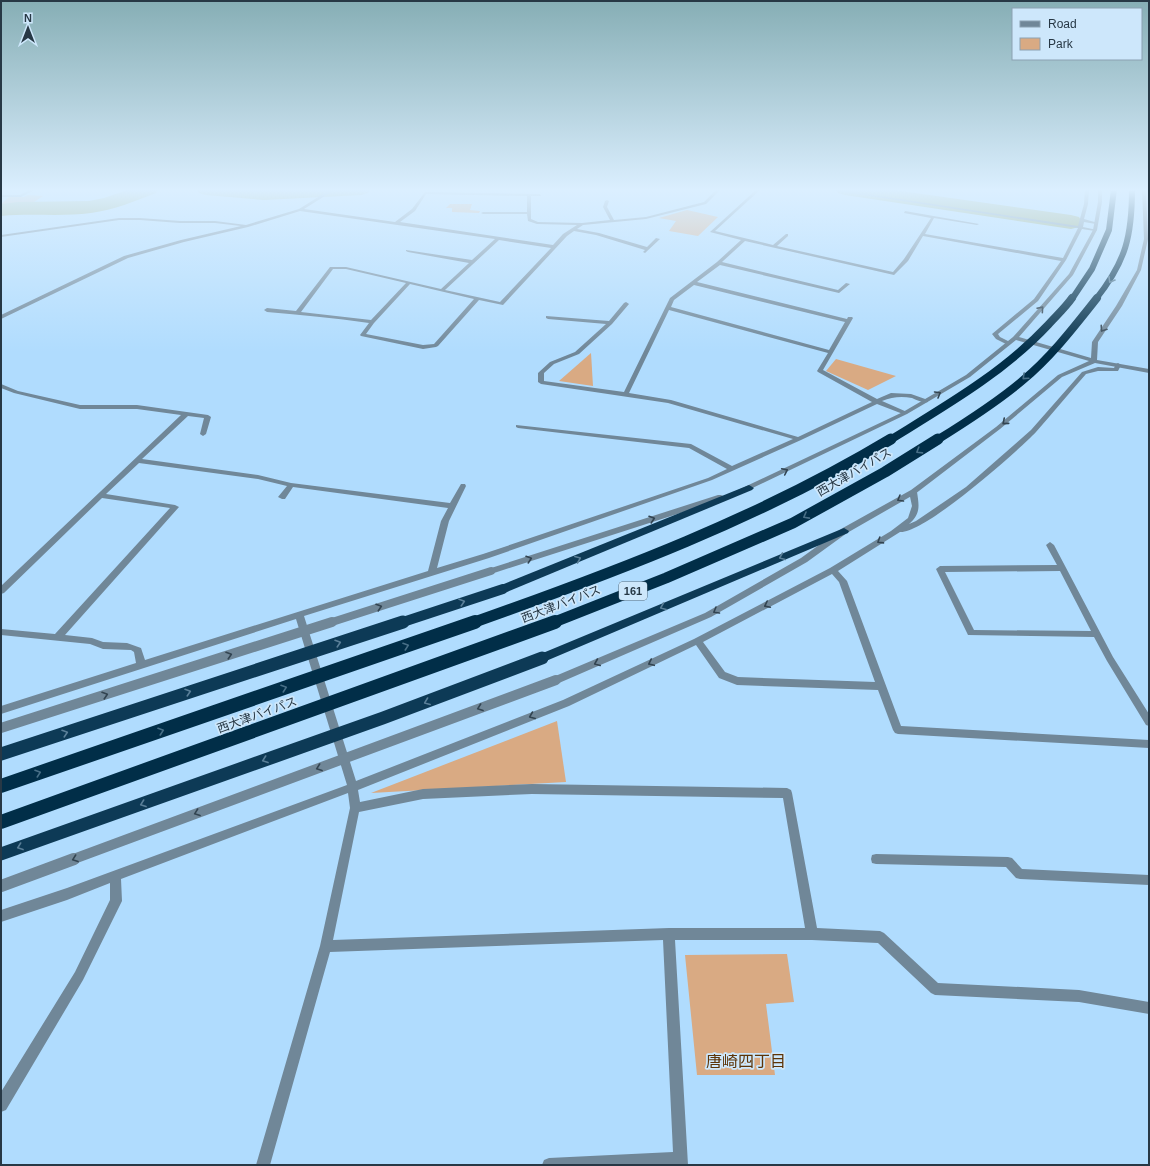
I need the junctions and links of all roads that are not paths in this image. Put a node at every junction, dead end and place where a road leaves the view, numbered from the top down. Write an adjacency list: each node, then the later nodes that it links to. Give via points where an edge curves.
1 (174, 243): 32 (street, via 126,257)
2 (492, 243): 21 (street)
3 (532, 243): 17 (street)
4 (558, 243): 17 (street)
5 (626, 243): 6 (street, via 647,250)
6 (654, 243)
7 (740, 243): 22 (street)
8 (758, 243): 18 (street)
9 (777, 243): 18 (street)
10 (917, 243): 18 (street, via 894,274)
11 (970, 243): 20 (street)
12 (1072, 243): 20 (street)
13 (1088, 243): 36 (street, one-way to 13, via 1071,274)
14 (1105, 243): 79 (highway, 西大津バイパス / 161, one-way to 14, bridge, via 507,611 639,561 770,505 858,459 939,412 995,372 1038,337 1064,308 1085,279)
15 (1127, 243): 82 (highway, 西大津バイパス / 161, one-way to 82, bridge, via 1108,284 1061,343 1016,385 964,423 885,472 793,523 659,581 522,635)
16 (1147, 243): 39 (street, one-way to 39, via 1139,270 1095,342)
17 (554, 247): 27 (street, via 501,304)
18 (773, 247)
19 (408, 251): 21 (street)
20 (1064, 260): 37 (street, via 1036,300 994,334)
21 (473, 262): 26 (street)
22 (719, 263): 24 (street); 25 (street, via 839,292)
23 (409, 283): 26 (street); 31 (street, via 346,268 332,268); 34 (street)
24 (693, 283): 29 (street, via 672,299); 38 (street, via 849,320)
25 (848, 284)
26 (442, 290): 27 (street)
27 (478, 298): 34 (street, via 436,346 422,347 363,335)
28 (626, 304): 35 (street)
29 (667, 308): 38 (street); 43 (street)
30 (267, 310): 31 (street)
31 (297, 314): 34 (street, via 340,316)
32 (1, 317)
33 (548, 317): 35 (street)
34 (372, 322)
35 (610, 323): 43 (street, via 577,353 552,363 541,373 541,382)
36 (1015, 338): 37 (street); 39 (street)
37 (1008, 344): 45 (street, one-way to 37, via 968,376)
38 (831, 352): 44 (street, via 820,371)
39 (1094, 361): 40 (street); 56 (street, one-way to 56, via 1060,376 998,428)
40 (1118, 365): 41 (street); 61 (street, via 1116,370 1098,369 1084,373 1033,431 968,489 919,523)
41 (1149, 371)
42 (1, 386): 47 (street, via 80,407 137,407)
43 (626, 394): 50 (street, via 669,401)
44 (876, 401): 45 (street, via 891,394); 46 (street); 50 (street)
45 (926, 401): 46 (street)
46 (905, 413): 55 (street, one-way to 46)
47 (186, 414): 49 (street, via 208,417); 51 (street)
48 (518, 426): 52 (street, via 691,446)
49 (203, 434)
50 (799, 439): 52 (street)
51 (139, 461): 53 (street, via 258,477); 57 (street)
52 (732, 469): 65 (street, via 710,479)
53 (291, 485): 58 (street); 59 (street)
54 (463, 486): 59 (street)
55 (749, 488): 76 (street, one-way to 55, bridge); 78 (highway, one-way to 55, bridge, via 503,589)
56 (913, 492): 60 (street, one-way to 60); 61 (street, via 916,506 911,519)
57 (102, 496): 66 (street); 70 (street, via 175,508)
58 (282, 498)
59 (453, 506): 65 (street, via 445,521)
60 (844, 531): 83 (highway, one-way to 83, bridge, via 542,658 383,718); 87 (street, one-way to 87, bridge, via 804,560 708,615 556,680)
61 (894, 533): 64 (street, one-way to 64)
62 (1050, 545): 63 (street)
63 (1062, 568): 69 (street); 69 (street, via 940,569 971,633)
64 (834, 570): 71 (street, one-way to 71); 73 (street, via 844,581)
65 (432, 572): 67 (street)
66 (1, 591)
67 (299, 614): 72 (street); 80 (street)
68 (1, 632): 70 (street)
69 (1097, 634): 75 (street)
70 (57, 638): 72 (street, via 92,641 97,645 133,646 138,650)
71 (697, 641): 73 (street, via 722,676 738,681); 80 (street, one-way to 80, via 566,703)
72 (141, 664): 74 (street)
73 (881, 686): 77 (street, via 898,730)
74 (1, 710)
75 (1149, 722)
76 (1, 728)
77 (1149, 744)
78 (1, 754)
79 (1, 786)
80 (353, 787): 81 (street); 85 (street)
81 (355, 808): 90 (street, via 423,794 532,789 787,793); 91 (street)
82 (1, 822)
83 (1, 854)
84 (876, 859): 86 (street, via 1008,862 1020,874)
85 (115, 876): 88 (street); 93 (street, via 116,901 79,976)
86 (1149, 880)
87 (1, 886)
88 (1, 916)
89 (669, 934): 90 (street); 91 (street); 94 (street)
90 (812, 934): 92 (street, via 880,937 935,989 1079,996)
91 (326, 946): 95 (street)
92 (1149, 1008)
93 (3, 1099)
94 (681, 1162): 96 (street)
95 (263, 1165)
96 (549, 1165)

